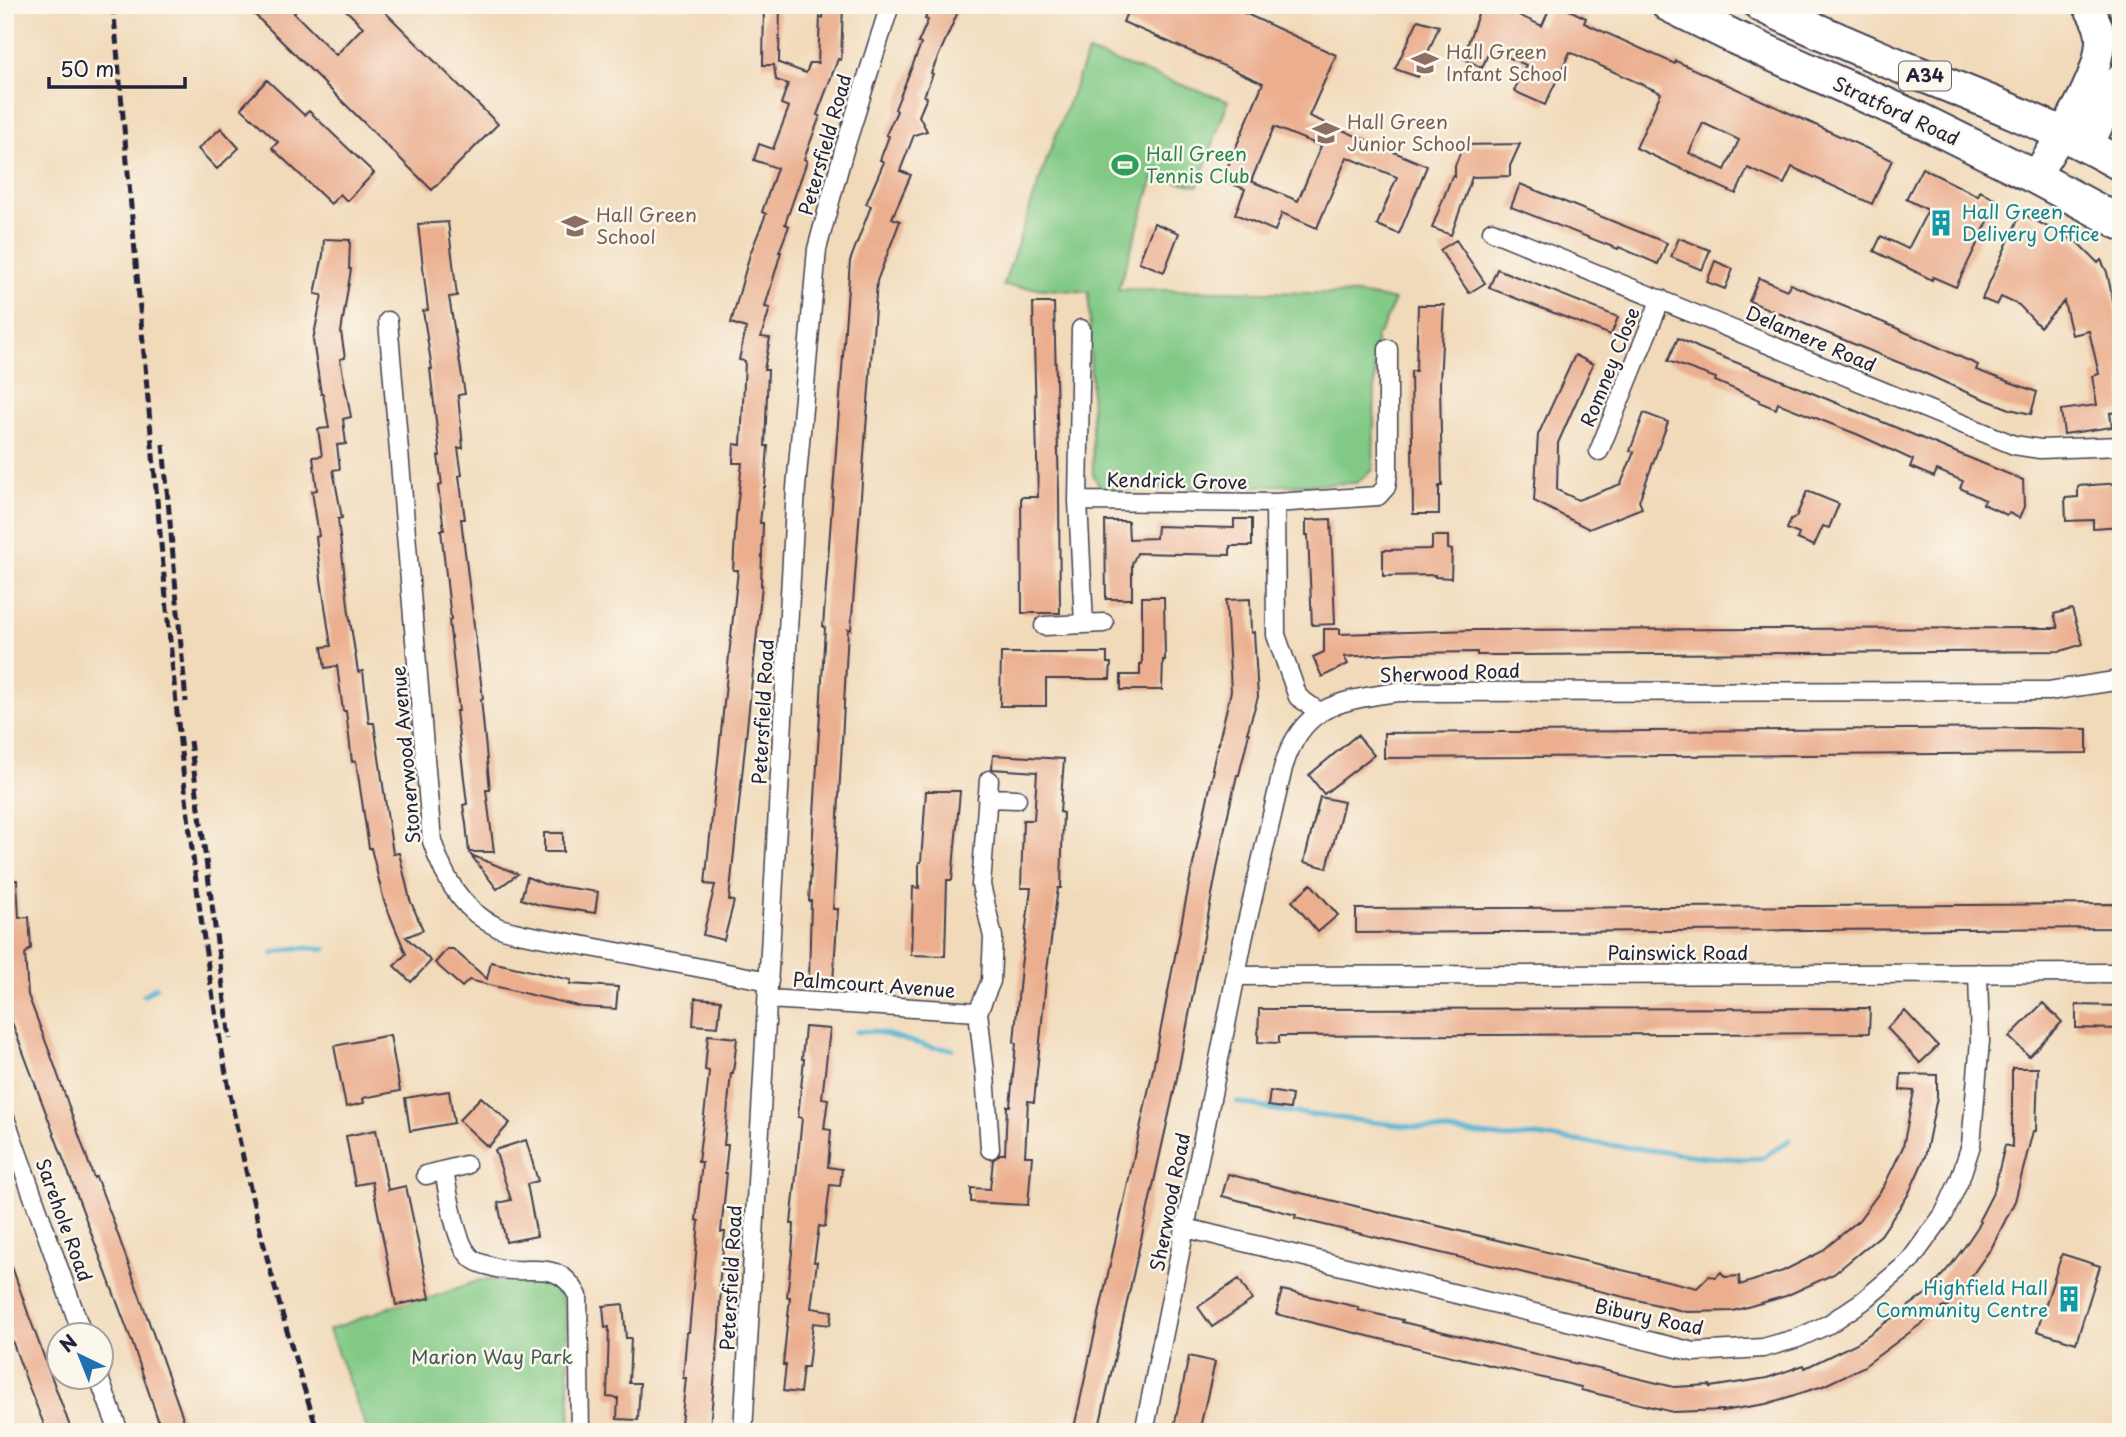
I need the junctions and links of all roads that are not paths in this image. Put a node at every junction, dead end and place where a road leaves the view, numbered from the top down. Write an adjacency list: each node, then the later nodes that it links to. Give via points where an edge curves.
1 (890, 5): 28 (street, Petersfield Road, via 817,249 796,488)
2 (1669, 5): 8 (highway, Stratford Road / A34)
3 (1761, 5): 6 (highway, A34)
4 (2087, 5): 6 (main road, via 2101,37)
5 (2121, 77): 6 (main road)
6 (2075, 140): 7 (highway, A34); 8 (main road)
7 (2121, 164)
8 (2035, 177): 9 (highway, Stratford Road / A34)
9 (2121, 223)
10 (1492, 231): 11 (street, Delamere Road)
11 (1661, 299): 15 (street, Delamere Road, via 2014,445 2040,449); 16 (street, Romney Close)
12 (388, 321): 28 (street, Stonerwood Avenue, via 432,841 441,870 470,907 497,927)
13 (1081, 328): 17 (street, Kendrick Grove)
14 (1388, 349): 18 (street, Kendrick Grove, via 1388,473 1382,503)
15 (2121, 446)
16 (1599, 451)
17 (1078, 501): 18 (street, Kendrick Grove); 20 (street, Kendrick Grove)
18 (1275, 503): 23 (street, Kendrick Grove, via 1276,635 1298,697)
19 (1104, 623): 20 (street)
20 (1084, 624): 21 (street)
21 (1044, 626)
22 (2121, 680): 23 (street, Sherwood Road, via 2049,691 1397,692 1351,699)
23 (1318, 711): 27 (street, Sherwood Road, via 1288,751)
24 (1017, 799): 30 (street, Palmcourt Avenue, via 988,789 981,885 993,937 991,981)
25 (1978, 973): 26 (street, Painswick Road); 27 (street, Painswick Road); 36 (street, Bibury Road, via 1980,1041 1971,1145 1944,1214 1909,1262 1863,1301 1798,1338 1763,1348 1694,1352)
26 (2121, 973)
27 (1236, 976): 36 (street, Sherwood Road)
28 (769, 981): 29 (street, Petersfield Road)
29 (768, 999): 30 (street, Palmcourt Avenue); 41 (street, Petersfield Road)
30 (978, 1012): 32 (street, Palmcourt Avenue)
31 (5, 1118): 37 (street, Sarehole Road)
32 (990, 1149)
33 (466, 1165): 34 (street)
34 (444, 1171): 35 (street); 40 (street, via 460,1237 470,1257 502,1269 548,1270 566,1279 578,1296)
35 (426, 1175)
36 (1186, 1228): 42 (street, Sherwood Road)
37 (78, 1322)
38 (104, 1392): 39 (street)
39 (119, 1432)
40 (580, 1432)
41 (744, 1432)
42 (1144, 1432)

